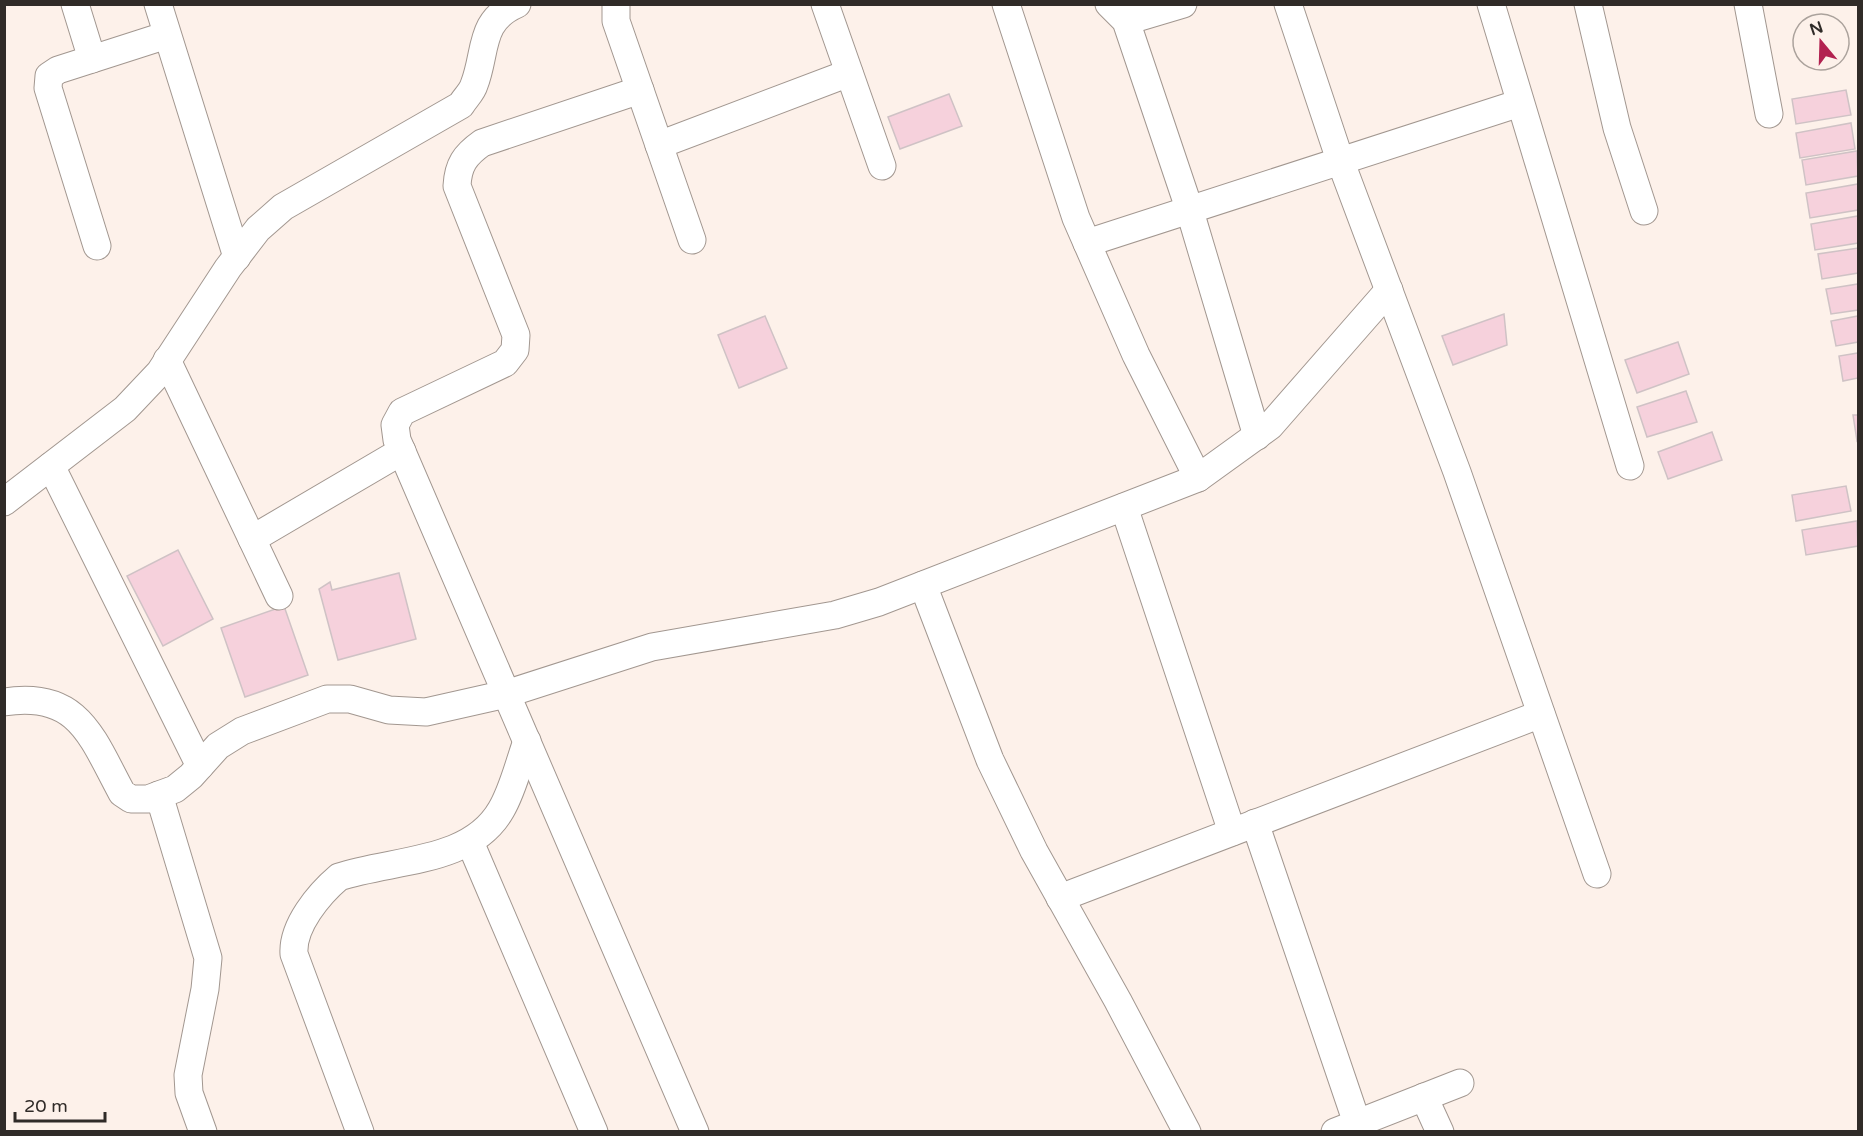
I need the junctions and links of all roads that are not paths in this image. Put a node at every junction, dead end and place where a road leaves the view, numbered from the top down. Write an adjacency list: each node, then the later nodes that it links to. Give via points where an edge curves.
1 (75, 4): 14 (street)
2 (158, 4): 13 (street)
3 (517, 4): 17 (street, via 494,19)
4 (616, 4): 16 (street, via 616,21)
5 (825, 4): 15 (street)
6 (1006, 4): 27 (street)
7 (1182, 4): 12 (street)
8 (1288, 4): 22 (street)
9 (1491, 4): 18 (street)
10 (1588, 4): 25 (street, via 1603,76)
11 (1748, 4): 19 (street)
12 (1118, 13): 24 (street)
13 (167, 35): 14 (street); 29 (street)
14 (92, 59): 28 (street, via 58,70 49,76 48,88)
15 (849, 74): 21 (street); 23 (street)
16 (640, 90): 20 (street); 21 (street)
17 (469, 93): 20 (street); 29 (street, via 461,105 417,132 283,207 258,229)
18 (1520, 103): 22 (street); 35 (street)
19 (1769, 114)
20 (482, 143): 33 (street, via 466,154 458,171 457,186 516,336 515,350 506,363 402,412 395,425)
21 (659, 145): 26 (street)
22 (1340, 160): 24 (street); 30 (street)
23 (882, 166)
24 (1189, 208): 27 (street); 32 (street)
25 (1644, 211)
26 (692, 240)
27 (1087, 243): 36 (street)
28 (97, 246)
29 (237, 256): 31 (street)
30 (1389, 290): 32 (street); 44 (street)
31 (168, 360): 34 (street, via 125,409); 39 (street)
32 (1257, 436): 36 (street)
33 (402, 451): 39 (street); 42 (street)
34 (51, 466): 37 (street); 46 (street)
35 (1630, 466)
36 (1198, 478): 38 (street)
37 (4, 502)
38 (1124, 507): 40 (street); 48 (street)
39 (252, 539): 41 (street)
40 (923, 585): 42 (street, via 835,615 652,647); 51 (street, via 990,760)
41 (279, 596)
42 (507, 694): 45 (street); 46 (street, via 426,712 327,699 242,731 218,746)
43 (4, 702): 47 (street, via 52,704 76,716 88,730 122,793 131,799)
44 (1542, 714): 48 (street); 50 (street)
45 (527, 741): 49 (street, via 502,810); 58 (street)
46 (200, 766): 47 (street, via 175,789)
47 (159, 795): 55 (street, via 208,958 188,1075 189,1093)
48 (1244, 828): 51 (street); 54 (street)
49 (470, 842): 56 (street, via 437,854 339,877 328,886 293,942 294,954); 57 (street)
50 (1597, 874)
51 (1060, 898): 59 (street)
52 (1460, 1083): 53 (street)
53 (1424, 1097): 54 (street); 60 (street)
54 (1346, 1127)
55 (203, 1131)
56 (360, 1131)
57 (594, 1131)
58 (694, 1131)
59 (1187, 1131)
60 (1440, 1131)

